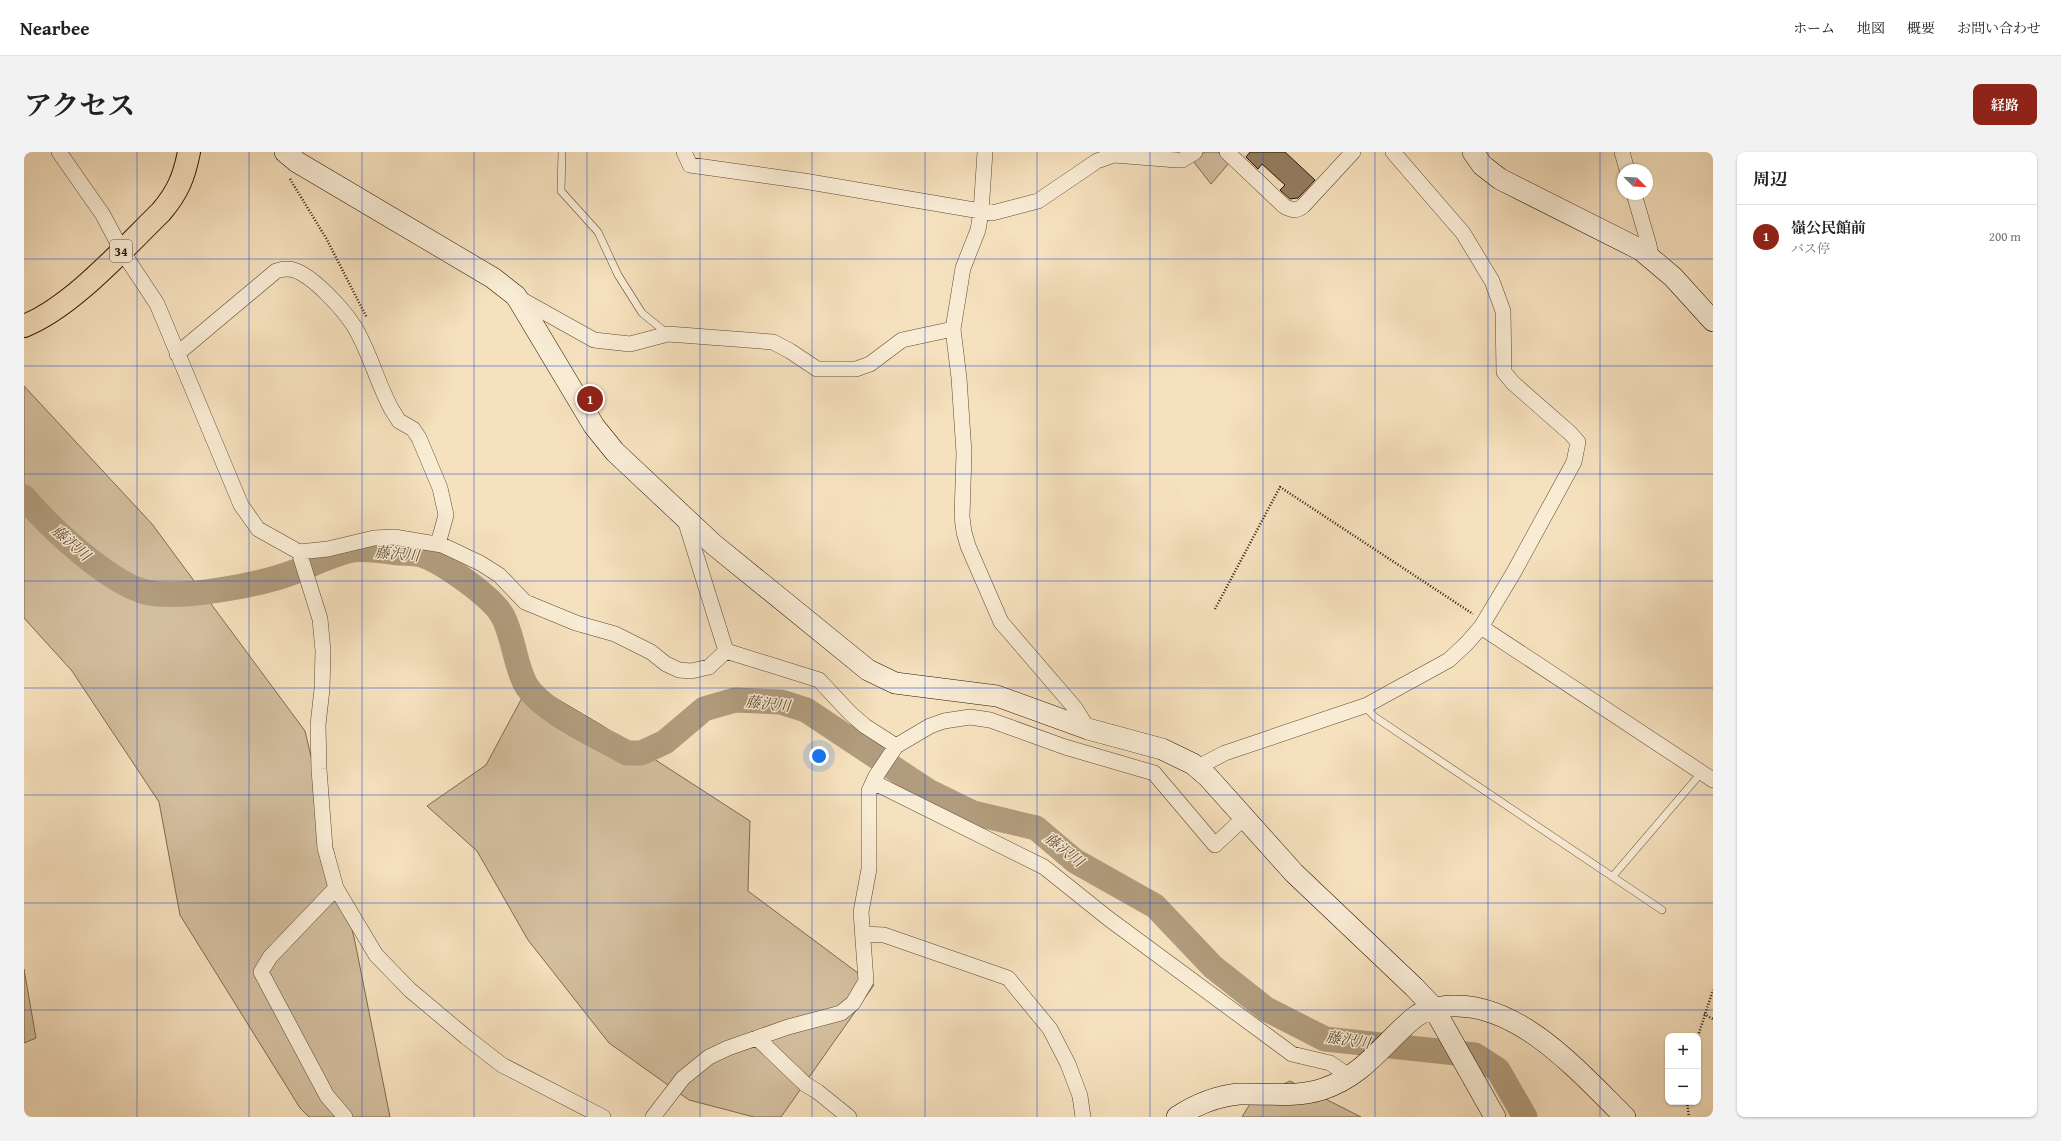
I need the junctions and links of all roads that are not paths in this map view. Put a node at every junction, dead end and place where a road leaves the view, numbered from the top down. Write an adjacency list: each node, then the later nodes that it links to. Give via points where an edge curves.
1 (59, 152): 16 (street, via 102,215)
2 (189, 152): 16 (main road, 34, via 184,177 170,201)
3 (562, 152): 22 (lane, via 561,191 598,232 618,275 642,313)
4 (684, 152): 15 (street, via 690,165 804,181)
5 (985, 152): 15 (street)
6 (1195, 152): 15 (street, via 1182,160 1114,155 1098,161 1038,201 999,212)
7 (1227, 152): 8 (street, via 1284,206 1298,210)
8 (1353, 152)
9 (1393, 152): 27 (street, via 1463,234 1492,281 1503,311 1504,372 1578,442 1574,462 1514,572)
10 (1473, 152): 17 (street, via 1482,165 1500,179)
11 (1622, 152): 13 (street)
12 (287, 154): 18 (street, via 494,278)
13 (1626, 164)
14 (1636, 200): 17 (street)
15 (981, 212): 21 (street, via 978,230 963,268)
16 (122, 251): 20 (main road, 34, via 65,302); 23 (street, via 157,304)
17 (1651, 257): 19 (street, via 1673,277)
18 (516, 296): 22 (street, via 594,340 630,344); 24 (street, via 594,426 615,452)
19 (1713, 322)
20 (24, 326)
21 (953, 329): 22 (street, via 902,340 870,364 856,369 817,369 773,342); 30 (street, via 964,453 962,517 968,546 1001,622 1075,708)
22 (668, 334)
23 (177, 354): 25 (street, via 276,271 284,268 302,274 329,297 353,326 392,410 399,421 413,429 419,438 434,473 445,509 445,520); 26 (street, via 241,505 258,529)
24 (685, 517): 28 (street); 30 (street, via 713,544 877,676 895,683 998,696)
25 (438, 544): 26 (street, via 394,537 374,538 328,549); 28 (street, via 480,563 499,575 525,602 576,623 615,634 651,652 678,670 691,671 709,667)
26 (299, 552): 37 (street, via 320,619 323,651 318,725 319,769 324,848)
27 (1482, 624): 29 (street, via 1449,660); 33 (street)
28 (726, 652): 31 (street, via 819,680 850,713)
29 (1367, 705): 32 (street, via 1224,753); 36 (lane, via 1375,717)
30 (1088, 729): 32 (street, via 1162,749)
31 (895, 748): 34 (street); 35 (street, via 917,733 944,721 970,718 990,720 1065,747 1154,773 1215,845)
32 (1198, 767): 35 (street)
33 (1708, 776): 36 (lane)
34 (874, 779): 39 (street, via 869,791 869,869 862,912); 42 (street, via 1044,867 1109,919 1292,1054 1330,1063)
35 (1244, 818): 40 (street, via 1294,872 1414,987)
36 (1613, 876): 38 (lane)
37 (336, 888): 43 (street, via 270,957 261,972); 46 (street, via 376,955 410,990 502,1065)
38 (1662, 910)
39 (863, 934): 41 (street, via 866,981 853,1003 841,1013); 49 (street, via 884,935 1008,978 1050,1030 1068,1064 1080,1096)
40 (1437, 1015): 42 (street, via 1420,1014 1366,1064); 51 (street); 52 (street, via 1459,1006 1481,1008 1524,1027 1561,1055)
41 (757, 1038): 47 (street, via 728,1048 696,1067 683,1078); 48 (street, via 805,1084)
42 (1349, 1076): 50 (street, via 1337,1084 1307,1094 1237,1094 1194,1106)
43 (327, 1096): 44 (street); 45 (street)
44 (331, 1117)
45 (345, 1117)
46 (603, 1117)
47 (653, 1117)
48 (849, 1117)
49 (1083, 1117)
50 (1177, 1117)
51 (1495, 1117)
52 (1625, 1117)

